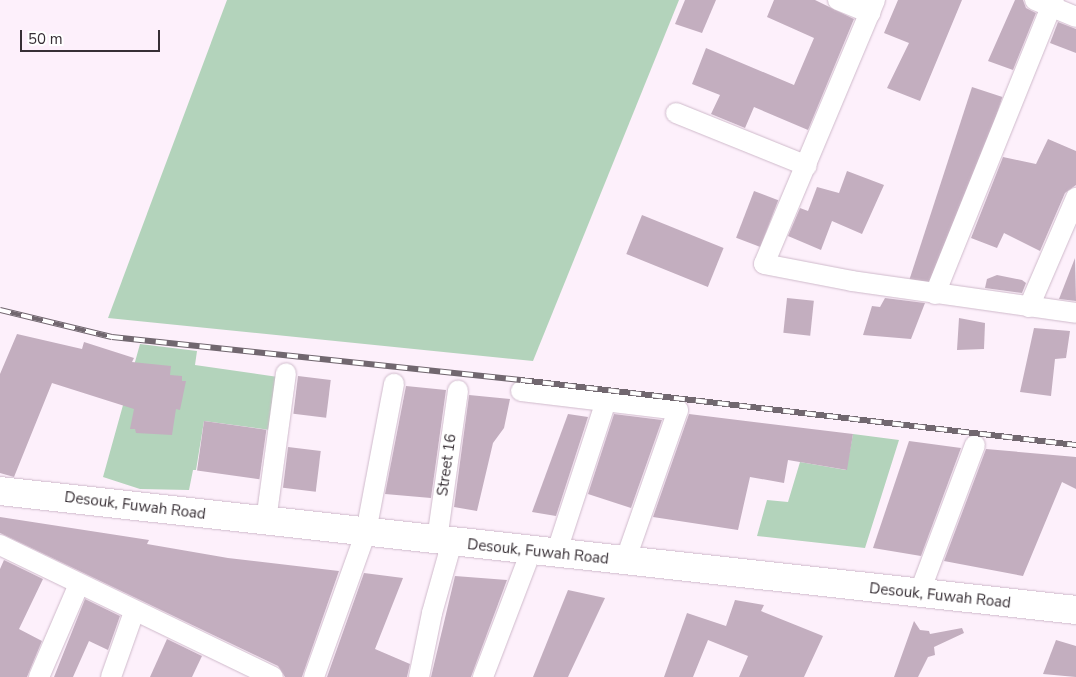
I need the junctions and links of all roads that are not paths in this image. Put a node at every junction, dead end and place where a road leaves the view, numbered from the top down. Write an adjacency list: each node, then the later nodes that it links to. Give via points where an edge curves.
1 (838, 0): 3 (street)
2 (1046, 2): 4 (street); 8 (street)
3 (872, 6): 6 (street)
4 (1076, 17)
5 (676, 113): 6 (street)
6 (807, 166): 8 (street, via 764,264)
7 (1076, 198): 9 (street)
8 (935, 294): 9 (street)
9 (1029, 307): 10 (street)
10 (1076, 313)
11 (286, 373): 18 (street)
12 (394, 384): 19 (street)
13 (458, 390): 20 (street, Street 16)
14 (521, 391): 15 (street)
15 (606, 401): 22 (street); 23 (street, via 678,410)
16 (975, 445): 25 (street)
17 (0, 491): 18 (main road, Desouk, Fuwah Road)
18 (266, 521): 19 (main road, Desouk, Fuwah Road)
19 (366, 532): 20 (main road, Desouk, Fuwah Road); 31 (street)
20 (444, 541): 22 (main road, Desouk, Fuwah Road); 32 (street, Street 16)
21 (2, 550): 24 (street)
22 (543, 552): 23 (main road, Desouk, Fuwah Road); 33 (street)
23 (625, 561): 25 (main road, Desouk, Fuwah Road)
24 (79, 584): 27 (street); 28 (street)
25 (919, 594): 26 (main road, Desouk, Fuwah Road)
26 (1076, 610)
27 (134, 612): 29 (street); 30 (street)
28 (39, 677)
29 (111, 677)
30 (273, 677)
31 (314, 677)
32 (419, 677)
33 (483, 677)

